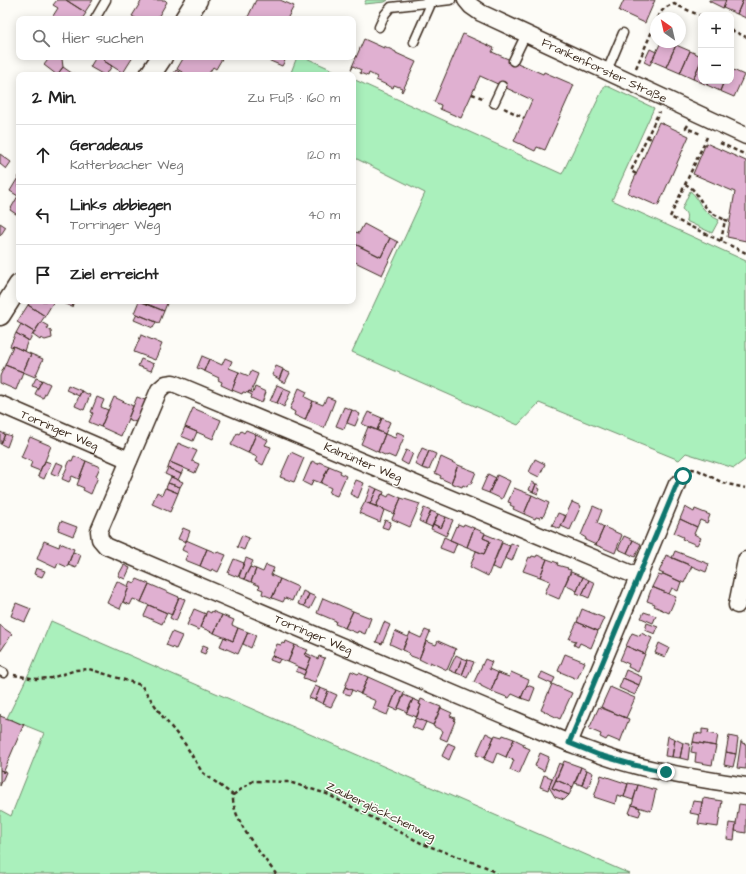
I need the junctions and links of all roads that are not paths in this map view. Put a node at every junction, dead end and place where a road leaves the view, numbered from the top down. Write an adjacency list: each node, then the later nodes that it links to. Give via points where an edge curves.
1 (106, 0): 6 (lane)
2 (197, 0): 7 (street)
3 (451, 0): 5 (lane)
4 (466, 0): 9 (street, Frankenforster Straße, via 481,13)
5 (429, 3): 8 (lane, via 391,7); 11 (lane, via 430,6)
6 (97, 16)
7 (187, 16)
8 (379, 27)
9 (526, 34): 13 (lane); 14 (street, Frankenforster Straße)
10 (623, 34): 14 (lane)
11 (414, 42)
12 (160, 60): 15 (street)
13 (513, 61)
14 (607, 71): 18 (street, Frankenforster Straße)
15 (152, 72)
16 (502, 86): 17 (lane)
17 (494, 103)
18 (746, 136)
19 (16, 290): 20 (street)
20 (0, 315)
21 (0, 404): 22 (street, Torringer Weg)
22 (129, 460): 25 (street, Kalmünter Weg, via 159,390 166,384 173,383); 27 (street, Torringer Weg, via 99,531 100,539 106,546)
23 (677, 484): 25 (street)
24 (746, 560): 26 (street)
25 (638, 577): 27 (street)
26 (737, 605)
27 (569, 743): 28 (street, Torringer Weg, via 634,765)
28 (746, 786)

